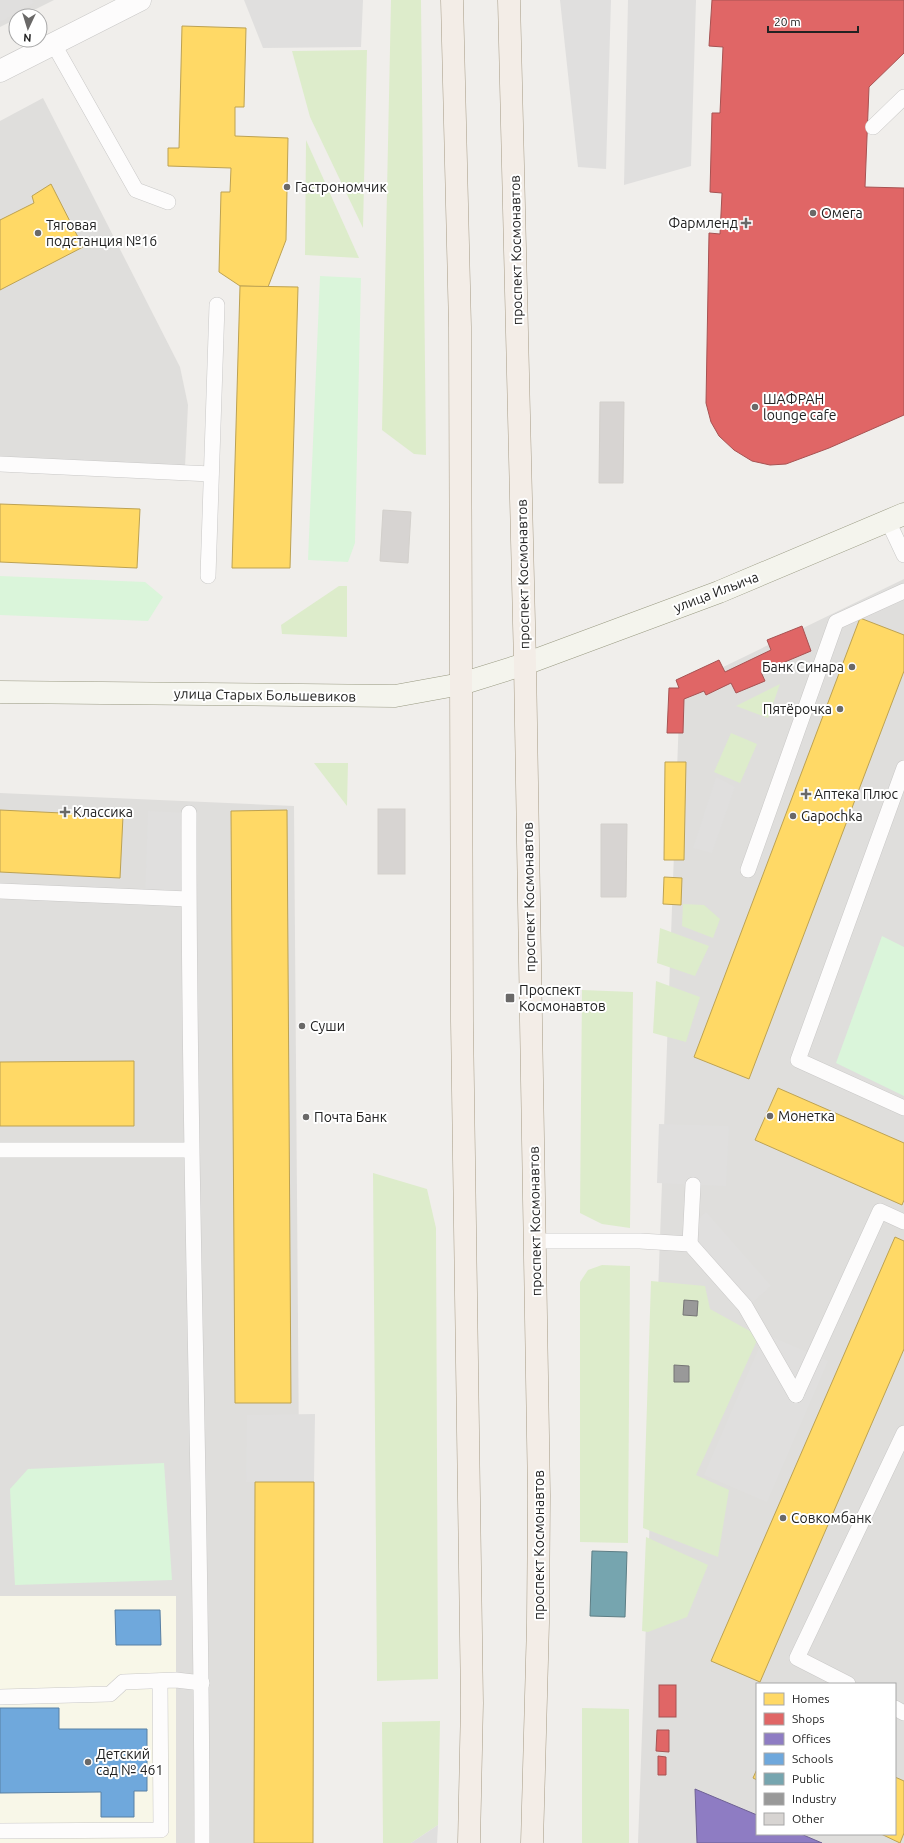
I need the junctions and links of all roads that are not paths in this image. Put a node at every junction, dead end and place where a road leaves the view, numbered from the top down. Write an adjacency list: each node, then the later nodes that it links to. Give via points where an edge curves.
1 (140, 0): 4 (street)
2 (452, 0): 17 (main road, via 460,327)
3 (509, 0): 16 (main road, проспект Космонавтов)
4 (53, 43): 5 (street); 8 (lane, via 136,190)
5 (0, 71)
6 (904, 97): 7 (lane)
7 (873, 127)
8 (168, 202)
9 (217, 306): 11 (lane)
10 (0, 464): 11 (lane)
11 (211, 474): 14 (lane)
12 (896, 518): 13 (lane); 16 (main road, улица Ильича, via 719,592)
13 (904, 555)
14 (208, 576)
15 (904, 592): 21 (lane, via 836,622)
16 (525, 664): 17 (main road, улица Старых Большевиков); 29 (main road, проспект Космонавтов)
17 (461, 684): 18 (main road, улица Старых Большевиков, via 395,696); 38 (main road, via 462,1021 472,1703)
18 (0, 692)
19 (904, 768): 24 (lane, via 798,1060)
20 (188, 813): 23 (lane)
21 (748, 870)
22 (0, 891): 23 (lane)
23 (188, 899): 26 (lane)
24 (904, 1108)
25 (0, 1150): 26 (lane)
26 (191, 1150): 33 (lane)
27 (693, 1185): 30 (lane)
28 (904, 1222): 30 (lane, via 880,1211 796,1395 745,1306)
29 (536, 1241): 30 (lane, via 640,1241); 39 (main road, проспект Космонавтов, via 539,1503)
30 (690, 1244)
31 (904, 1433): 34 (lane, via 797,1658)
32 (160, 1681): 33 (lane); 35 (lane, via 123,1682 110,1694); 36 (lane, via 161,1830)
33 (202, 1683): 37 (lane)
34 (846, 1683)
35 (0, 1697)
36 (0, 1831)
37 (202, 1843)
38 (469, 1843)
39 (532, 1843)

